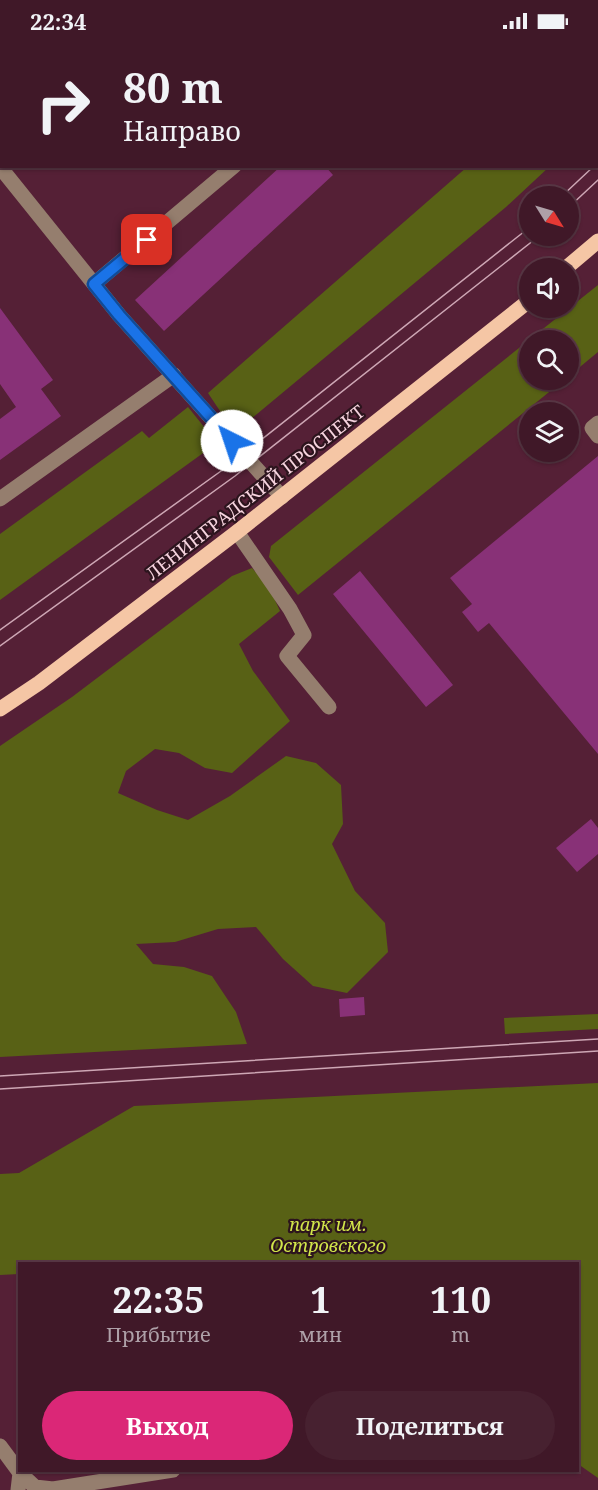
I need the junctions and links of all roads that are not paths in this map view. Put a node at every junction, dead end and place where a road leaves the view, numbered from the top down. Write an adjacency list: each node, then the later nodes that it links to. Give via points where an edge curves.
1 (1, 168): 5 (street)
2 (232, 168): 5 (street)
3 (598, 241): 4 (main road)
4 (578, 258)
5 (94, 284): 7 (street)
6 (519, 309): 10 (main road, ЛЕНИНГРАДСКИЙ ПРОСПЕКТ)
7 (174, 375): 10 (street); 11 (street)
8 (598, 423): 9 (street, via 592,428)
9 (598, 436)
10 (282, 496): 12 (main road, ЛЕНИНГРАДСКИЙ ПРОСПЕКТ)
11 (0, 500)
12 (237, 532): 13 (street, via 304,635 287,656); 14 (main road, ЛЕНИНГРАДСКИЙ ПРОСПЕКТ)
13 (329, 707)
14 (0, 709)
15 (0, 1446): 16 (street)
16 (18, 1470)
17 (159, 1472): 18 (street, via 53,1489 35,1487)
18 (20, 1473): 19 (street)
19 (18, 1490)

